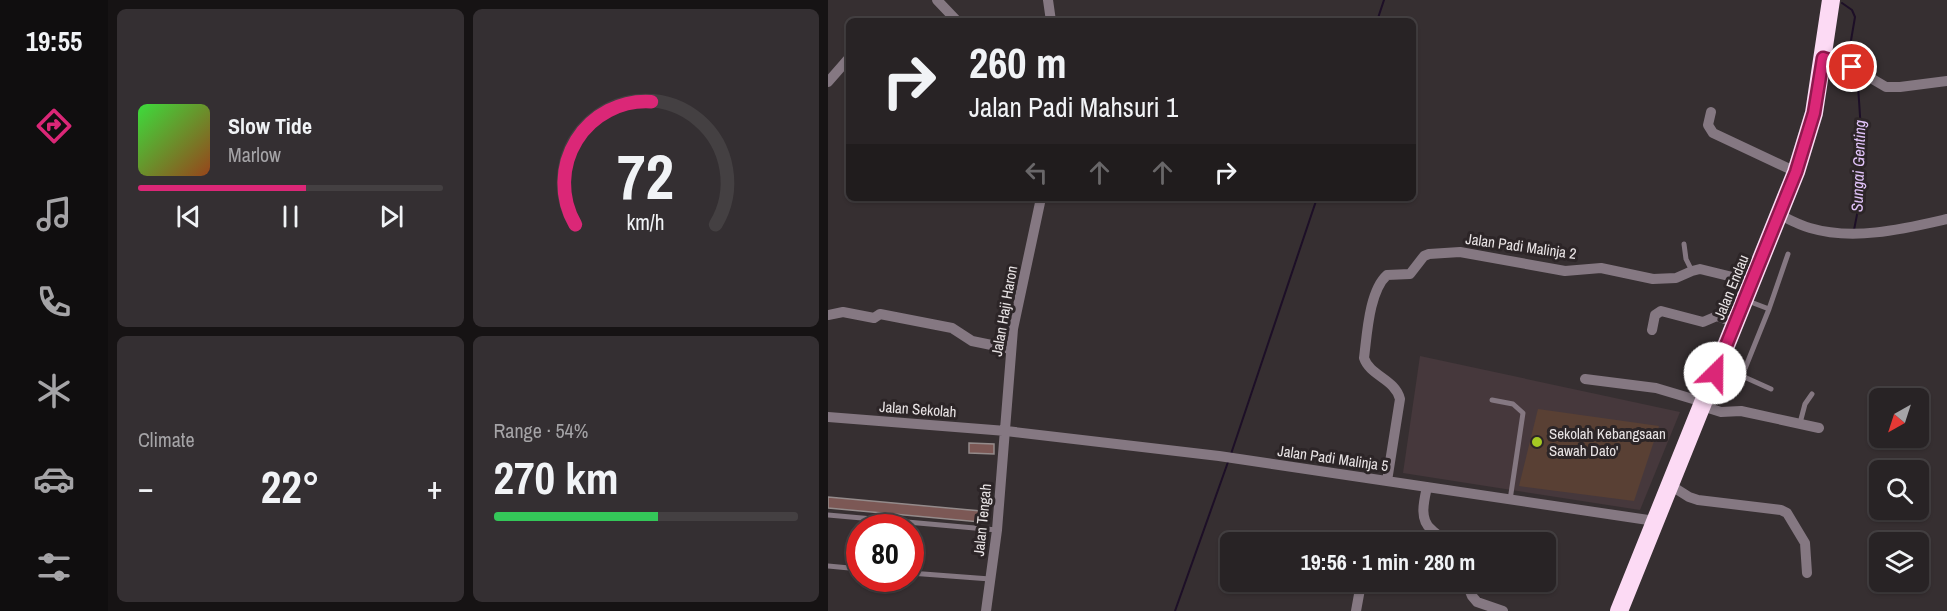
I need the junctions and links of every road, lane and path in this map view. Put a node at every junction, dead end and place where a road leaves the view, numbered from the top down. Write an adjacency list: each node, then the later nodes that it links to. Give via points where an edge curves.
1 (937, 0): 4 (street)
2 (1048, 0): 5 (street)
3 (1831, 0): 6 (highway, Jalan Endau)
4 (954, 18)
5 (1051, 18)
6 (1823, 58): 8 (street, via 1892,88); 11 (highway, Jalan Endau, via 1814,113)
7 (846, 61): 9 (street)
8 (1947, 81)
9 (828, 82)
10 (1711, 112): 11 (street, via 1708,125 1713,133)
11 (1796, 172): 13 (highway, Jalan Endau)
12 (1040, 201): 24 (street, Jalan Haji Haron)
13 (1780, 215): 14 (street, via 1813,229 1852,234); 18 (highway, Jalan Endau)
14 (1947, 219)
15 (1684, 244): 17 (lane)
16 (1788, 254): 20 (lane)
17 (1692, 271): 18 (street, Jalan Padi Malinja 2, via 1700,269); 38 (street, Jalan Padi Malinja 2, via 1676,278 1653,279 1601,268 1565,271 1460,252 1437,252 1424,256 1410,274 1387,275 1375,295 1365,361 1394,387 1400,399)
18 (1753, 282): 19 (highway, Jalan Endau)
19 (1745, 300): 20 (lane); 22 (highway, Jalan Endau)
20 (1769, 309): 26 (lane)
21 (828, 315): 24 (street, via 843,312 874,318 880,314 952,328 972,341)
22 (1736, 323): 23 (street, via 1717,316 1702,322 1661,310 1655,315); 25 (highway, Jalan Endau)
23 (1652, 330)
24 (1011, 349): 37 (street, Jalan Haji Haron)
25 (1715, 373): 28 (lane); 33 (highway, Jalan Endau)
26 (1742, 376): 28 (lane); 29 (lane)
27 (1585, 379): 33 (street, via 1656,388)
28 (1739, 383): 31 (lane)
29 (1771, 389)
30 (1812, 394): 35 (lane)
31 (1732, 397)
32 (1492, 400): 41 (lane, via 1513,404 1523,413)
33 (1702, 404): 35 (street, via 1721,412 1741,411); 39 (highway, Jalan Endau)
34 (828, 417): 37 (street, Jalan Sekolah)
35 (1800, 423): 36 (street)
36 (1820, 428)
37 (1006, 431): 38 (street, Jalan Padi Malinja 5); 44 (street, Jalan Tengah)
38 (1387, 481): 40 (street, Jalan Padi Malinja 5)
39 (1670, 485): 43 (highway, Jalan Endau); 48 (street, via 1698,500 1787,513 1805,543)
40 (1427, 487): 41 (street, Jalan Padi Malinja 5); 45 (street, via 1423,504 1426,522)
41 (1510, 500): 43 (street, Jalan Padi Malinja 5)
42 (828, 514): 44 (lane)
43 (1655, 521): 56 (highway, Jalan Endau)
44 (997, 530): 50 (street, Jalan Tengah)
45 (1433, 532)
46 (828, 566): 47 (lane)
47 (846, 568)
48 (1807, 573)
49 (924, 574): 50 (lane)
50 (991, 579): 53 (street, Jalan Tengah)
51 (1359, 592): 54 (street)
52 (1471, 592): 55 (street, via 1475,600)
53 (986, 611)
54 (1356, 611)
55 (1503, 611)
56 (1619, 611)

